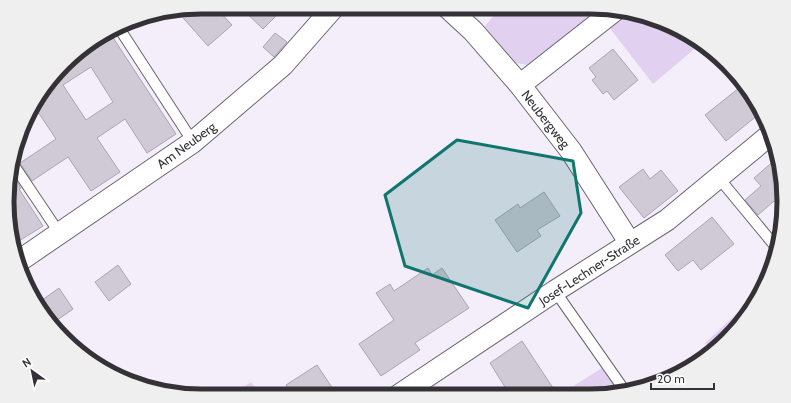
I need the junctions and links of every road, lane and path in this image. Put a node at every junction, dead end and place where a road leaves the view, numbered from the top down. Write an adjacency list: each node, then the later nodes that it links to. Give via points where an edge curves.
1 (328, 14): 7 (street, Am Neuberg, via 283,65)
2 (455, 14): 5 (street, Neubergweg, via 473,31)
3 (609, 15): 5 (street)
4 (122, 32): 7 (lane)
5 (520, 85): 11 (street, Neubergweg, via 571,151)
6 (766, 138): 9 (street, Josef-Lechner-Straße)
7 (193, 142): 10 (street, Am Neuberg)
8 (17, 170): 10 (lane)
9 (718, 177): 11 (street, Josef-Lechner-Straße, via 667,220); 12 (lane)
10 (60, 234): 13 (street, Am Neuberg)
11 (630, 243): 14 (street, Josef-Lechner-Straße)
12 (772, 243)
13 (23, 258)
14 (555, 291): 15 (lane); 16 (street, Josef-Lechner-Straße)
15 (621, 386)
16 (408, 389)

